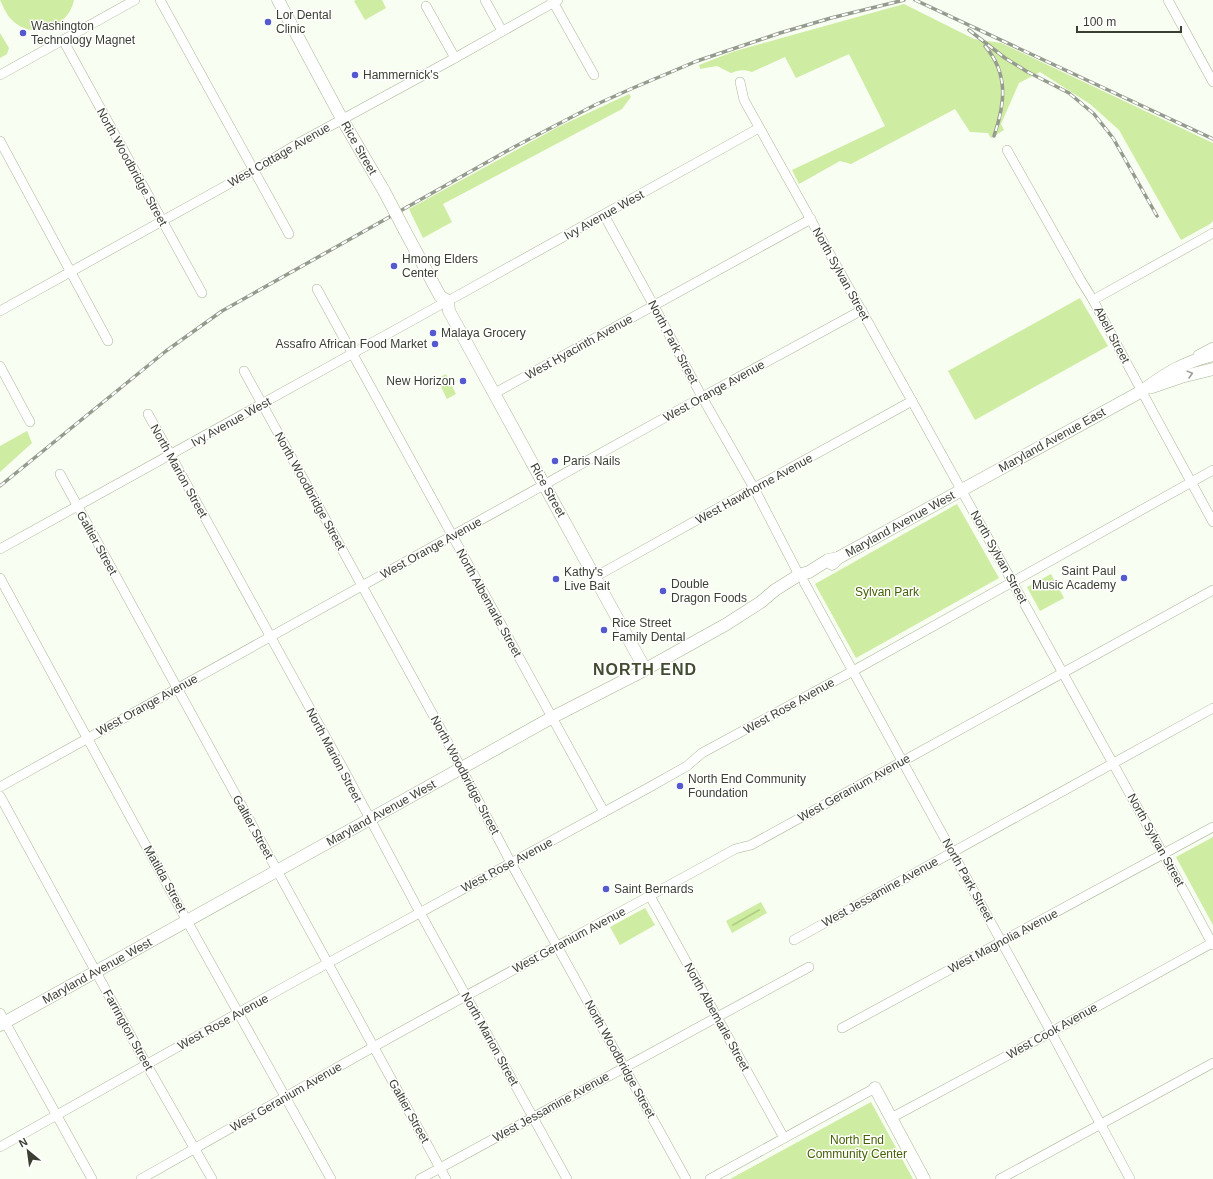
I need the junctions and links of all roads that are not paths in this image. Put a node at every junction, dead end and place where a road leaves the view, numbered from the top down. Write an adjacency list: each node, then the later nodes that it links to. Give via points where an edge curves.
1 (135, 0): 9 (street)
2 (160, 0): 19 (street)
3 (278, 0): 15 (main road, Rice Street)
4 (485, 0): 8 (street)
5 (1168, 0): 13 (street)
6 (555, 1): 8 (street, West Cottage Avenue); 12 (street)
7 (426, 6): 10 (street)
8 (502, 31): 10 (street, West Cottage Avenue)
9 (63, 40): 11 (street); 22 (street, North Woodbridge Street)
10 (454, 58): 15 (street, West Cottage Avenue)
11 (0, 75)
12 (594, 75)
13 (1212, 77)
14 (740, 82): 16 (street, North Sylvan Street, via 744,100)
15 (342, 119): 19 (street, West Cottage Avenue); 29 (main road, Rice Street, bridge)
16 (759, 128): 20 (street, Ivy Avenue West); 21 (street, North Sylvan Street)
17 (0, 141): 25 (street)
18 (1007, 150): 28 (street, Abell Street)
19 (254, 170): 22 (street, West Cottage Avenue); 24 (street)
20 (604, 215): 29 (street, Ivy Avenue West); 30 (street, North Park Street)
21 (811, 219): 30 (street, West Hyacinth Avenue); 31 (street, North Sylvan Street)
22 (162, 221): 25 (street, West Cottage Avenue); 27 (street, North Woodbridge Street)
23 (1213, 233): 28 (street)
24 (289, 234)
25 (71, 272): 32 (street, West Cottage Avenue); 33 (street)
26 (317, 289): 35 (street, North Albemarle Street)
27 (202, 293)
28 (1093, 300): 41 (street, Abell Street)
29 (444, 303): 35 (street, Ivy Avenue West); 42 (main road, Rice Street)
30 (654, 306): 42 (street, West Hyacinth Avenue); 43 (street, North Park Street)
31 (862, 310): 43 (street, West Orange Avenue); 44 (street, North Sylvan Street)
32 (0, 311)
33 (108, 341)
34 (1213, 348): 37 (street)
35 (353, 354): 45 (street, Ivy Avenue West); 57 (street, North Albemarle Street)
36 (1213, 355): 37 (main road)
37 (1182, 364): 41 (main road)
38 (0, 366): 47 (street)
39 (1213, 369): 41 (main road, one-way to 39)
40 (244, 371): 45 (street, North Woodbridge Street)
41 (1142, 391): 51 (street, Abell Street); 54 (main road, Maryland Avenue East)
42 (495, 393): 52 (main road, Rice Street)
43 (702, 397): 52 (street, West Orange Avenue); 53 (street, North Park Street)
44 (912, 401): 53 (street, West Hawthorne Avenue); 54 (street, North Sylvan Street)
45 (263, 405): 48 (street, Ivy Avenue West); 63 (street, North Woodbridge Street)
46 (148, 414): 48 (street, North Marion Street)
47 (30, 422)
48 (171, 456): 55 (street, Ivy Avenue West); 65 (street, North Marion Street)
49 (1213, 470): 51 (street, West Rose Avenue)
50 (60, 474): 55 (street, Galtier Street)
51 (1191, 482): 56 (street, Abell Street); 62 (street, West Rose Avenue)
52 (545, 485): 57 (street, West Orange Avenue); 59 (main road, Rice Street)
53 (754, 488): 59 (street, West Hawthorne Avenue); 61 (street, North Park Street)
54 (961, 490): 61 (main road, Maryland Avenue West, via 838,558 828,560 808,572); 62 (street, North Sylvan Street)
55 (77, 507): 58 (street, Ivy Avenue West); 69 (street, Galtier Street)
56 (1213, 522)
57 (452, 536): 63 (street, West Orange Avenue); 71 (street, North Albemarle Street)
58 (0, 549)
59 (596, 577): 66 (main road, Rice Street)
60 (0, 578): 72 (street, Matilda Street)
61 (802, 579): 66 (main road, Maryland Avenue West, via 779,596 761,602); 67 (street, North Park Street)
62 (1013, 582): 67 (street, West Rose Avenue); 68 (street, North Sylvan Street)
63 (362, 586): 65 (street, West Orange Avenue); 75 (street, North Woodbridge Street)
64 (1213, 590): 68 (street, West Geranium Avenue)
65 (270, 638): 69 (street, West Orange Avenue); 79 (street, North Marion Street)
66 (645, 669): 71 (main road, Maryland Avenue West)
67 (853, 671): 73 (street, North Park Street); 78 (street, West Rose Avenue, via 702,754 688,766)
68 (1063, 673): 73 (street, West Geranium Avenue); 74 (street, North Sylvan Street)
69 (177, 689): 72 (street, West Orange Avenue); 84 (street, Galtier Street)
70 (1213, 708): 74 (street, West Jessamine Avenue)
71 (551, 718): 75 (main road, Maryland Avenue West); 78 (street, North Albemarle Street)
72 (87, 739): 76 (street, West Orange Avenue); 87 (street, Matilda Street)
73 (903, 762): 81 (street, North Park Street); 85 (street, West Geranium Avenue, via 751,845 735,849)
74 (1114, 763): 81 (street, West Jessamine Avenue); 82 (street, North Sylvan Street)
75 (460, 768): 79 (main road, Maryland Avenue West); 83 (street, North Woodbridge Street)
76 (0, 787)
77 (0, 796): 94 (street, Farrington Street)
78 (604, 812): 83 (street, West Rose Avenue)
79 (369, 820): 84 (main road, Maryland Avenue West); 86 (street, North Marion Street)
80 (1213, 827): 82 (street, West Magnolia Avenue)
81 (953, 853): 88 (street, West Jessamine Avenue); 89 (street, North Park Street)
82 (1164, 854): 89 (street, West Magnolia Avenue); 90 (street, North Sylvan Street)
83 (511, 863): 86 (street, West Rose Avenue); 91 (street, North Woodbridge Street)
84 (277, 871): 87 (main road, Maryland Avenue West); 92 (street, Galtier Street)
85 (650, 896): 91 (street, West Geranium Avenue); 97 (street, North Albemarle Street)
86 (420, 912): 92 (street, West Rose Avenue); 95 (street, North Marion Street)
87 (187, 921): 94 (main road, Maryland Avenue West); 96 (street, Matilda Street)
88 (794, 940)
89 (1002, 942): 99 (street, West Magnolia Avenue); 100 (street, North Park Street)
90 (1212, 944): 100 (street, West Cook Avenue)
91 (558, 946): 95 (street, West Geranium Avenue); 104 (street, North Woodbridge Street)
92 (328, 963): 96 (street, West Rose Avenue); 101 (street, Galtier Street)
93 (809, 966): 97 (street, West Jessamine Avenue)
94 (96, 972): 98 (main road, Maryland Avenue West); 103 (street, Farrington Street)
95 (466, 996): 101 (street, West Geranium Avenue); 108 (street, North Marion Street)
96 (238, 1013): 103 (street, West Rose Avenue); 106 (street, Matilda Street)
97 (716, 1016): 104 (street, West Jessamine Avenue); 111 (street, North Albemarle Street)
98 (2, 1020): 107 (street)
99 (842, 1028)
100 (1051, 1032): 109 (street, West Cook Avenue); 110 (street, North Park Street)
101 (374, 1047): 106 (street, West Geranium Avenue); 114 (street, Galtier Street)
102 (1213, 1063): 110 (street)
103 (147, 1065): 107 (street, West Rose Avenue); 113 (street, Farrington Street)
104 (625, 1066): 108 (street, West Jessamine Avenue); 122 (street, North Woodbridge Street)
105 (875, 1088): 109 (main road); 111 (street)
106 (285, 1097): 113 (street, West Geranium Avenue); 118 (street, Matilda Street)
107 (56, 1116): 112 (street, West Rose Avenue); 115 (street)
108 (532, 1117): 114 (street, West Jessamine Avenue); 121 (street, North Marion Street)
109 (891, 1118): 124 (main road)
110 (1101, 1124): 125 (street); 126 (street, North Park Street)
111 (784, 1138): 123 (street)
112 (0, 1147)
113 (195, 1148): 116 (street, West Geranium Avenue); 117 (street, Farrington Street)
114 (440, 1168): 119 (street, West Jessamine Avenue); 120 (street, Galtier Street)
115 (92, 1179)
116 (141, 1179)
117 (212, 1179)
118 (331, 1179)
119 (420, 1179)
120 (446, 1179)
121 (567, 1179)
122 (686, 1179)
123 (710, 1179)
124 (924, 1179)
125 (1000, 1179)
126 (1130, 1179)

